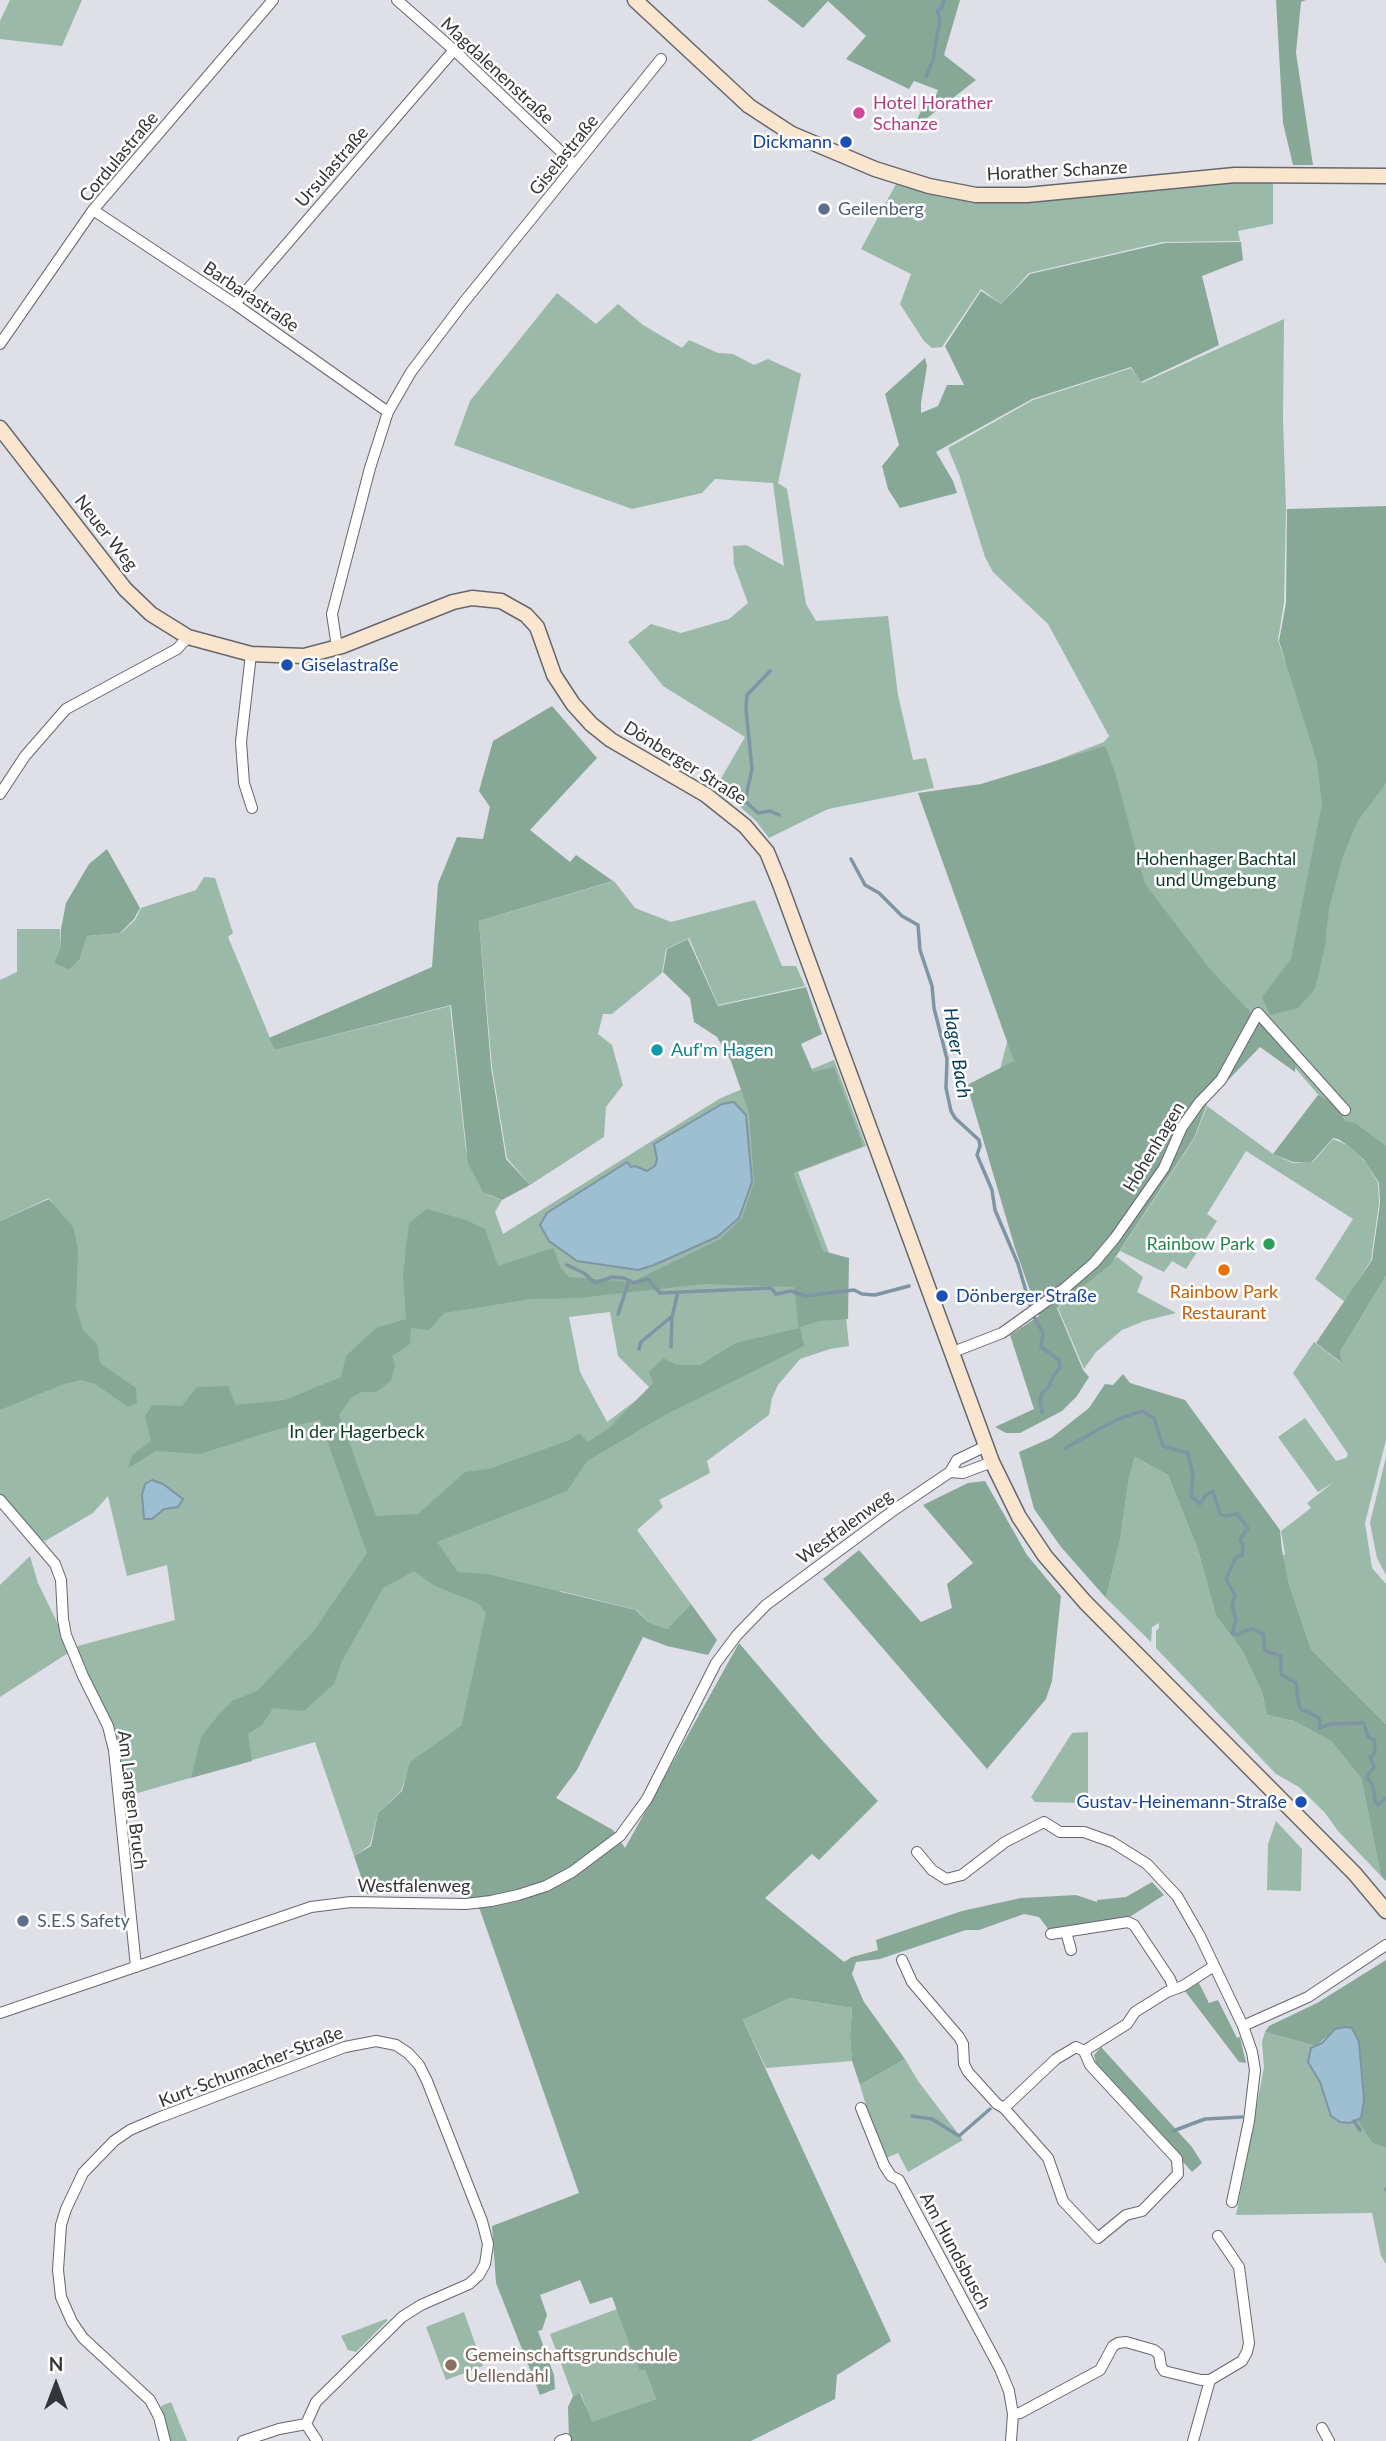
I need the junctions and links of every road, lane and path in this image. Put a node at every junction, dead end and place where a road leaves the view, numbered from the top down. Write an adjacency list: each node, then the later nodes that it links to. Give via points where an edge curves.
1 (273, 0): 8 (street, Cordulastraße)
2 (397, 0): 4 (street, Magdalenenstraße)
3 (635, 0): 7 (street, Horather Schanze, via 749,106 792,134 929,186 976,195 1027,195 1235,175)
4 (454, 50): 6 (street, Magdalenenstraße); 9 (street, Ursulastraße)
5 (661, 59): 6 (street, Giselastraße)
6 (575, 165): 11 (street, Giselastraße, via 411,372)
7 (1386, 176)
8 (93, 210): 9 (street, Barbarastraße); 10 (street, Cordulastraße)
9 (234, 304): 11 (street, Barbarastraße)
10 (0, 344)
11 (388, 412): 14 (street, Giselastraße, via 332,614)
12 (0, 428): 13 (street, Neuer Weg, via 125,589 151,614)
13 (194, 639): 15 (street, Dönberger Straße); 16 (street, via 66,709 25,756)
14 (337, 647): 15 (street, Dönberger Straße, via 304,656); 19 (street, Dönberger Straße, via 453,602 472,598 501,601 537,627 554,675 591,724 706,795 754,835 780,884)
15 (251, 654): 17 (street, via 242,742 244,783)
16 (0, 794)
17 (252, 807)
18 (1345, 1110): 19 (street, Hohenhagen, via 1258,1013 1221,1080 1182,1127 1164,1168 1094,1263 1002,1334)
19 (953, 1352): 20 (street, Dönberger Straße)
20 (986, 1446): 21 (street, Dönberger Straße); 22 (street, Westfalenweg, via 957,1461)
21 (992, 1462): 22 (street, Westfalenweg, via 963,1473); 25 (street, Dönberger Straße, via 1019,1517 1085,1602)
22 (950, 1472): 31 (street, Westfalenweg, via 766,1605 737,1635 710,1673 647,1799 620,1836 572,1872 546,1886 491,1901 351,1902 312,1907)
23 (0, 1500): 31 (street, Am Langen Bruch, via 55,1564 66,1635 108,1727)
24 (917, 1852): 32 (street, via 946,1879 962,1875 1005,1842 1044,1822 1060,1832 1096,1835 1132,1853 1163,1878 1189,1914)
25 (1386, 1911)
26 (1066, 1932): 27 (street); 29 (street); 33 (street, via 1128,1922 1134,1925)
27 (1051, 1934)
28 (1386, 1945): 35 (street, via 1308,1997)
29 (1071, 1950)
30 (902, 1960): 38 (street, via 912,1982 959,2037 968,2072)
31 (136, 1966): 34 (street, Westfalenweg)
32 (1214, 1966): 33 (street); 35 (street)
33 (1174, 1989): 36 (street)
34 (0, 2013)
35 (1243, 2026): 39 (street, via 1255,2070)
36 (1084, 2051): 38 (street, via 1076,2047 1065,2051); 38 (street, via 1090,2065 1179,2164 1175,2179 1142,2211 1131,2212 1101,2237 1095,2236 1063,2201 1048,2158)
37 (861, 2108): 42 (street, Am Hundsbusch, via 884,2165 899,2180 1000,2369)
38 (1004, 2108)
39 (1231, 2202)
40 (1218, 2236): 41 (street, via 1239,2267 1251,2351)
41 (1210, 2380): 42 (street, via 1164,2371 1154,2350 1126,2342 1112,2346 1100,2370); 49 (street)
42 (1013, 2414): 48 (street, Am Hundsbusch)
43 (306, 2424): 45 (street, Kurt-Schumacher-Straße, via 316,2402 402,2317 469,2284 479,2275 487,2254 482,2221 427,2081 408,2053 388,2042 345,2047 143,2125 114,2141 83,2173 61,2225 61,2297 83,2338 150,2400); 46 (street); 47 (street)
44 (1322, 2428): 50 (street)
45 (165, 2441)
46 (243, 2441)
47 (317, 2441)
48 (1011, 2441)
49 (1193, 2441)
50 (1329, 2441)

